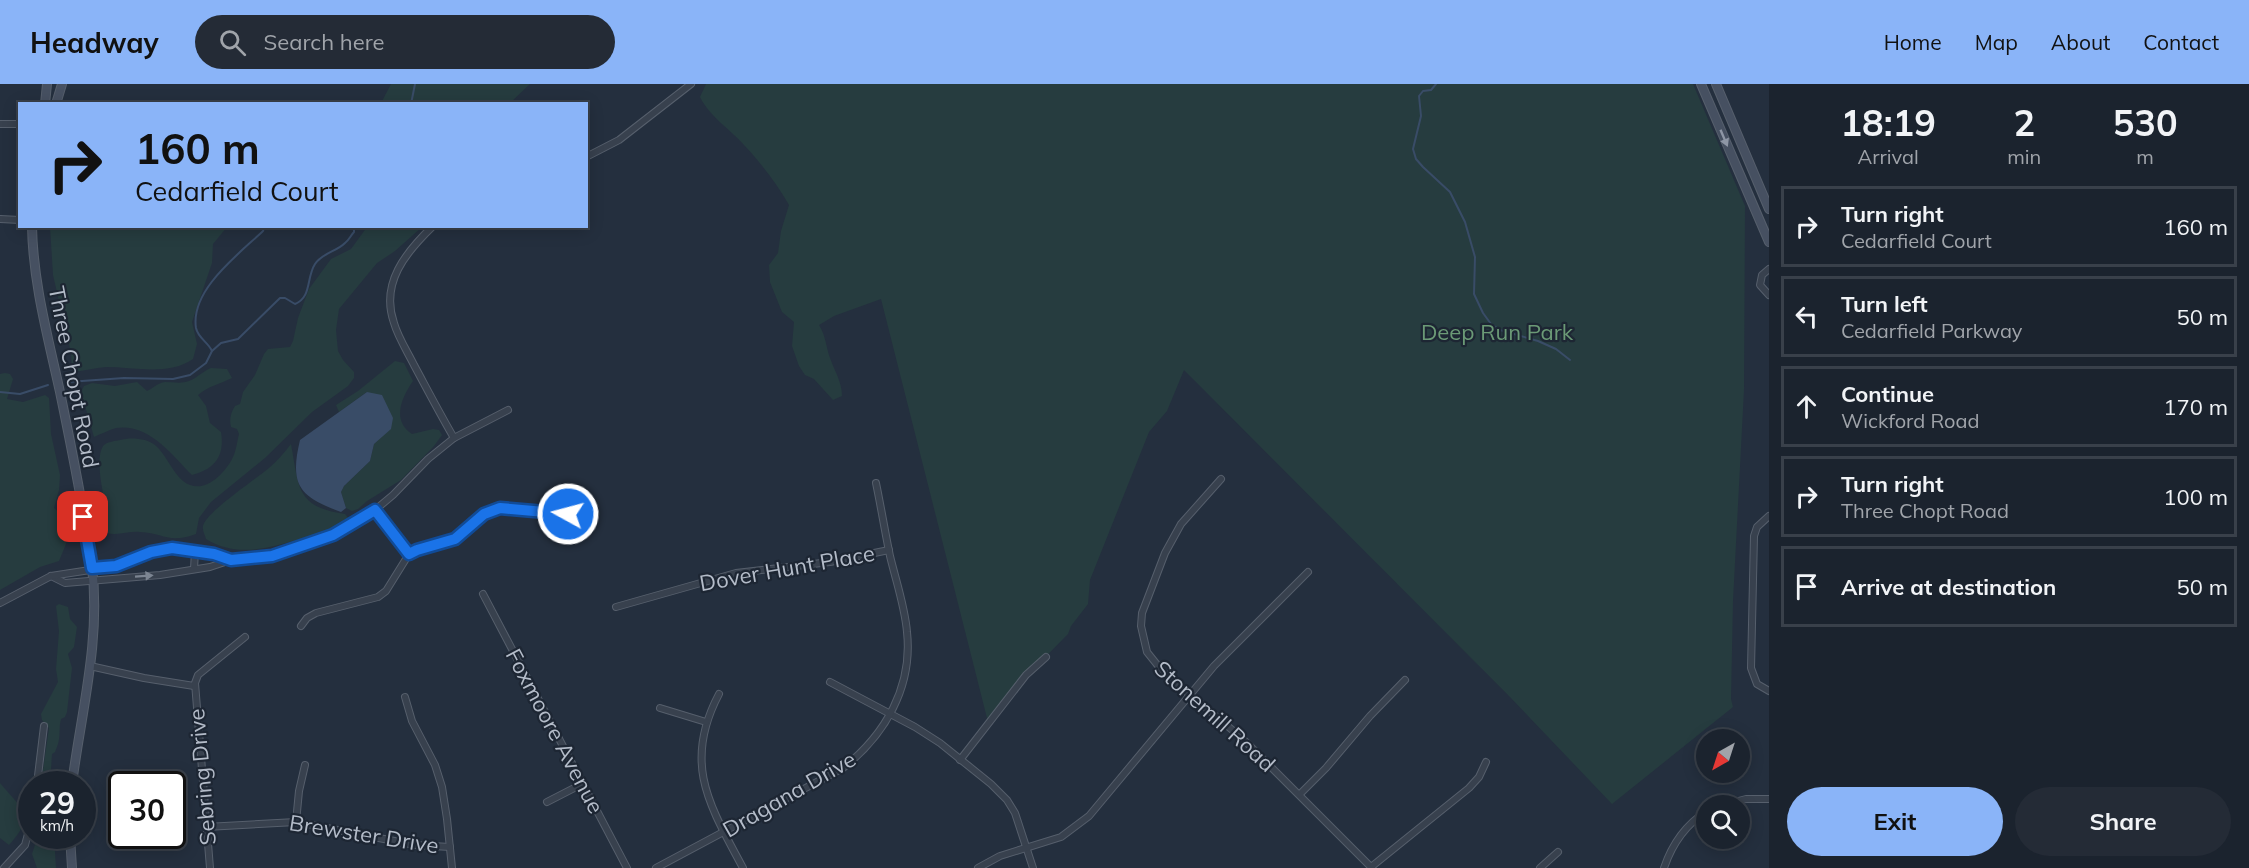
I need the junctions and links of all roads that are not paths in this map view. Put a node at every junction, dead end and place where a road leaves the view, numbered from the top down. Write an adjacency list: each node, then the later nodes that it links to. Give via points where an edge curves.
1 (47, 84): 6 (main road)
2 (62, 84): 7 (main road)
3 (691, 84): 10 (street, via 619,140)
4 (1701, 84): 16 (main road, one-way to 16)
5 (1716, 84): 11 (main road)
6 (45, 102)
7 (57, 102)
8 (0, 124): 9 (street)
9 (18, 124)
10 (588, 156)
11 (1769, 209)
12 (0, 219): 13 (street)
13 (18, 220)
14 (32, 228): 30 (main road, Three Chopt Road, via 36,281)
15 (431, 228): 20 (street, via 400,263 392,284 390,308 397,332)
16 (1769, 242)
17 (1769, 269): 18 (street, via 1762,275 1760,285)
18 (1769, 295)
19 (508, 410): 20 (street)
20 (454, 438): 23 (street)
21 (1221, 479): 47 (street, Stonemill Road, via 1174,536 1142,613 1147,652)
22 (876, 483): 26 (street, Dragana Drive)
23 (375, 510): 28 (street); 29 (street, via 333,535 300,548 272,556)
24 (568, 514): 28 (street, via 500,508 484,514 455,539)
25 (1769, 516): 45 (street, via 1754,536 1750,668 1756,684)
26 (889, 550): 37 (street, Dover Hunt Place, via 830,562 736,573); 50 (street, Dragana Drive, via 908,649 904,680)
27 (195, 551): 29 (street); 30 (street, via 163,549 116,566); 31 (street)
28 (409, 554): 38 (street, via 378,597 316,613)
29 (231, 560): 31 (street)
30 (92, 568): 33 (street); 34 (main road, Three Chopt Road)
31 (194, 569): 34 (street, one-way to 31)
32 (1308, 572): 47 (street)
33 (51, 576): 34 (street, via 65,583); 36 (street)
34 (93, 580): 41 (main road, Three Chopt Road)
35 (483, 594): 58 (street, Foxmoore Avenue)
36 (0, 603)
37 (616, 607)
38 (301, 626)
39 (245, 637): 44 (street, via 198,675)
40 (1046, 657): 53 (street, via 1026,675)
41 (90, 666): 44 (street); 57 (main road, Three Chopt Road)
42 (1406, 680): 59 (street)
43 (830, 682): 50 (street)
44 (194, 686): 65 (street, Sebring Drive)
45 (1769, 691)
46 (719, 694): 51 (street)
47 (1190, 695): 59 (street, Stonemill Road); 68 (street, via 1089,816 1061,837)
48 (405, 697): 67 (street, via 439,777)
49 (660, 708): 51 (street)
50 (890, 714): 53 (street, via 940,743); 66 (street, Dragana Drive, via 869,746 843,768)
51 (706, 722): 66 (street, via 703,776)
52 (44, 726): 56 (street)
53 (960, 760): 68 (street, via 1006,800)
54 (1486, 762): 72 (street, via 1469,788)
55 (305, 765): 64 (street)
56 (39, 771)
57 (74, 771)
58 (582, 784): 62 (street); 77 (street, Foxmoore Avenue)
59 (1300, 794): 72 (street, Stonemill Road)
60 (1750, 799): 61 (street)
61 (1769, 799)
62 (547, 802)
63 (1696, 820): 83 (street, via 1674,843)
64 (296, 822): 65 (street, Brewster Drive); 67 (street, Brewster Drive, via 415,845)
65 (206, 827): 75 (street, Sebring Drive)
66 (724, 832): 78 (street, Dragana Drive); 79 (street)
67 (450, 847): 76 (street)
68 (1027, 848): 80 (street); 81 (street)
69 (21, 849): 73 (street)
70 (71, 849): 74 (main road)
71 (1558, 852): 82 (street)
72 (1372, 867)
73 (4, 868)
74 (72, 868)
75 (210, 868)
76 (453, 868)
77 (627, 868)
78 (656, 868)
79 (743, 868)
80 (978, 868)
81 (1033, 868)
82 (1540, 868)
83 (1664, 868)

